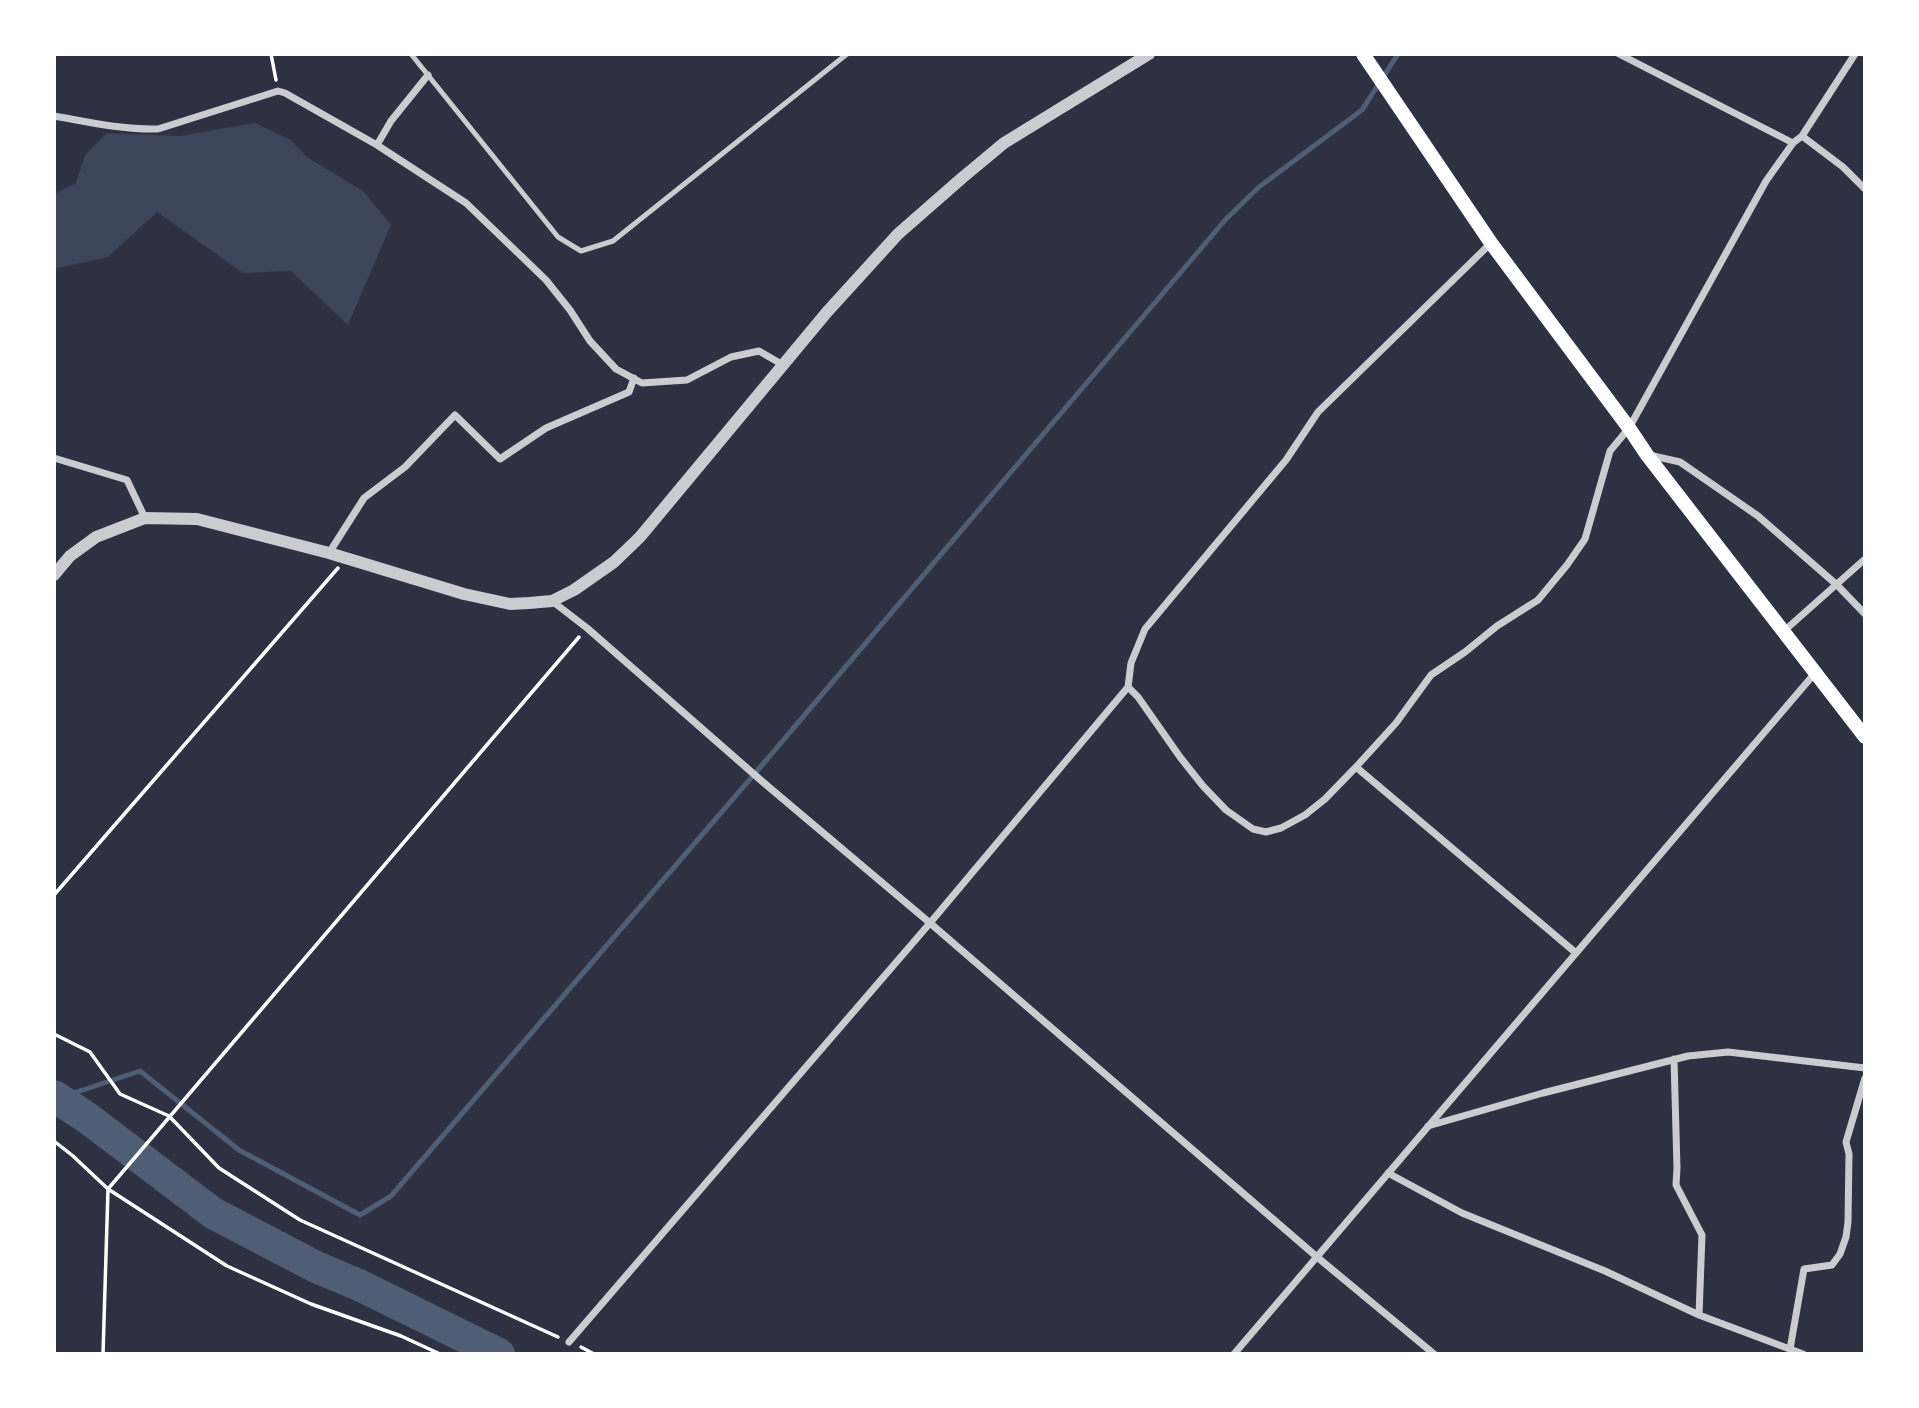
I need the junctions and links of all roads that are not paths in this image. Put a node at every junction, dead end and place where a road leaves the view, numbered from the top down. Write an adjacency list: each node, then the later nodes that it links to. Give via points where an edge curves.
1 (411, 54): 7 (lane)
2 (847, 54): 7 (lane, via 613,241 581,251 558,237)
3 (1149, 54): 14 (street, via 1004,143 961,178 898,234)
4 (1363, 54): 13 (main road)
5 (1619, 54): 10 (street)
6 (1855, 54): 9 (street)
7 (428, 75): 11 (street)
8 (54, 116): 11 (street, via 106,126 158,128 278,91)
9 (1802, 136): 10 (street); 12 (street)
10 (1793, 143): 16 (street, via 1766,181)
11 (377, 145): 15 (street, via 466,203 546,280 616,369)
12 (1865, 189)
13 (1490, 243): 16 (main road); 28 (street, via 1318,412 1286,460 1145,629 1131,663)
14 (783, 365): 15 (street, via 759,351 731,357 687,380 642,383); 24 (street, via 640,537 614,562)
15 (634, 378): 20 (street, via 629,392 546,428 500,459 455,415 405,467 364,498)
16 (1629, 428): 17 (main road); 30 (street, via 1610,451 1585,539 1567,565 1538,600 1431,676)
17 (1647, 454): 23 (street, via 1680,462 1758,516); 26 (main road)
18 (54, 458): 19 (street, via 127,480)
19 (145, 519): 20 (street, via 197,519); 22 (street, via 96,537)
20 (329, 553): 24 (street, via 510,604)
21 (1865, 559): 23 (street)
22 (54, 575)
23 (1837, 585): 25 (street); 26 (street)
24 (552, 601): 31 (street)
25 (1865, 614)
26 (1784, 631): 27 (main road)
27 (1816, 672): 29 (main road); 32 (street)
28 (1128, 687): 30 (street, via 1203,786 1253,829 1281,828 1305,815); 31 (street)
29 (1865, 737)
30 (1356, 767): 32 (street)
31 (930, 923): 38 (street); 40 (street)
32 (1576, 953): 36 (street)
33 (1674, 1059): 34 (street, via 1728,1052); 36 (street); 39 (street, via 1676,1185 1702,1236)
34 (1865, 1068)
35 (1865, 1078): 41 (street, via 1846,1142 1846,1237 1832,1265 1804,1269)
36 (1427, 1126): 37 (street)
37 (1388, 1173): 38 (street); 39 (street, via 1462,1213)
38 (1317, 1257): 42 (street); 43 (street)
39 (1699, 1315): 41 (street)
40 (569, 1342)
41 (1790, 1349): 44 (street)
42 (1234, 1354)
43 (1434, 1354)
44 (1803, 1354)

